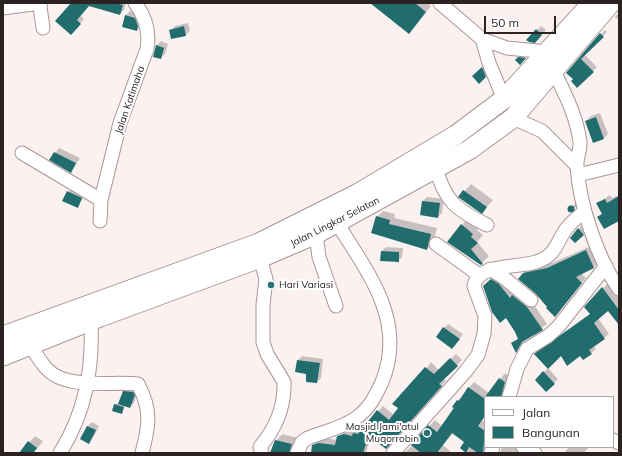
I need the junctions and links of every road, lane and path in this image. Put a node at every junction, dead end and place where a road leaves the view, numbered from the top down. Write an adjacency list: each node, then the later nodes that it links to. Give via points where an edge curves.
1 (41, 3): 6 (street); 7 (street)
2 (135, 3): 17 (street, Jalan Katimaha, via 147,24 148,49 120,123)
3 (440, 3): 8 (street)
4 (592, 3): 9 (highway, Jalan Lingkar Selatan)
5 (611, 3): 10 (highway, Jalan Lingkar Selatan)
6 (3, 8)
7 (43, 28)
8 (482, 39): 9 (street, via 507,48); 11 (street)
9 (547, 52): 11 (highway, Jalan Lingkar Selatan)
10 (554, 71): 12 (highway, Jalan Lingkar Selatan); 16 (street, via 575,119 580,144)
11 (504, 99): 22 (highway, Jalan Lingkar Selatan, via 449,139 357,194)
12 (513, 118): 15 (highway, Jalan Lingkar Selatan, via 469,150); 16 (street, via 542,131)
13 (22, 153): 17 (street)
14 (619, 164): 16 (street)
15 (436, 168): 20 (highway, Jalan Lingkar Selatan); 21 (street, via 444,192 452,202 466,215)
16 (577, 170): 18 (street)
17 (101, 200): 19 (street, Jalan Katimaha)
18 (584, 212): 25 (street); 26 (street, via 565,230 554,251 540,261)
19 (100, 221)
20 (337, 223): 22 (highway, Jalan Lingkar Selatan); 42 (street, via 383,301 390,324 390,346 385,373 373,402 356,418 302,442)
21 (487, 225)
22 (313, 226): 24 (highway, Jalan Lingkar Selatan); 27 (highway, Jalan Lingkar Selatan, via 259,243); 31 (street, via 319,257)
23 (436, 244): 26 (street)
24 (260, 258): 27 (highway, Jalan Lingkar Selatan); 39 (street, via 266,279 263,342 267,354 284,382 278,420)
25 (606, 266): 29 (street); 37 (street, via 558,327 527,349 517,369)
26 (484, 272): 30 (street, via 503,277); 43 (street, via 474,286 485,316 484,334 478,355)
27 (196, 274): 28 (highway, Jalan Lingkar Selatan)
28 (173, 283): 32 (highway, Jalan Lingkar Selatan); 33 (highway, Jalan Lingkar Selatan)
29 (619, 289)
30 (531, 300)
31 (336, 306)
32 (91, 320): 34 (highway, Jalan Lingkar Selatan); 36 (street, via 91,370)
33 (3, 336)
34 (30, 346): 35 (highway, Jalan Lingkar Selatan); 36 (street, via 47,370 59,378)
35 (3, 356)
36 (88, 383): 40 (street, via 71,436); 41 (street, via 138,384 145,397 149,414)
37 (509, 396)
38 (525, 448): 44 (street)
39 (261, 450)
40 (60, 453)
41 (142, 453)
42 (297, 453)
43 (393, 453)
44 (535, 453)

